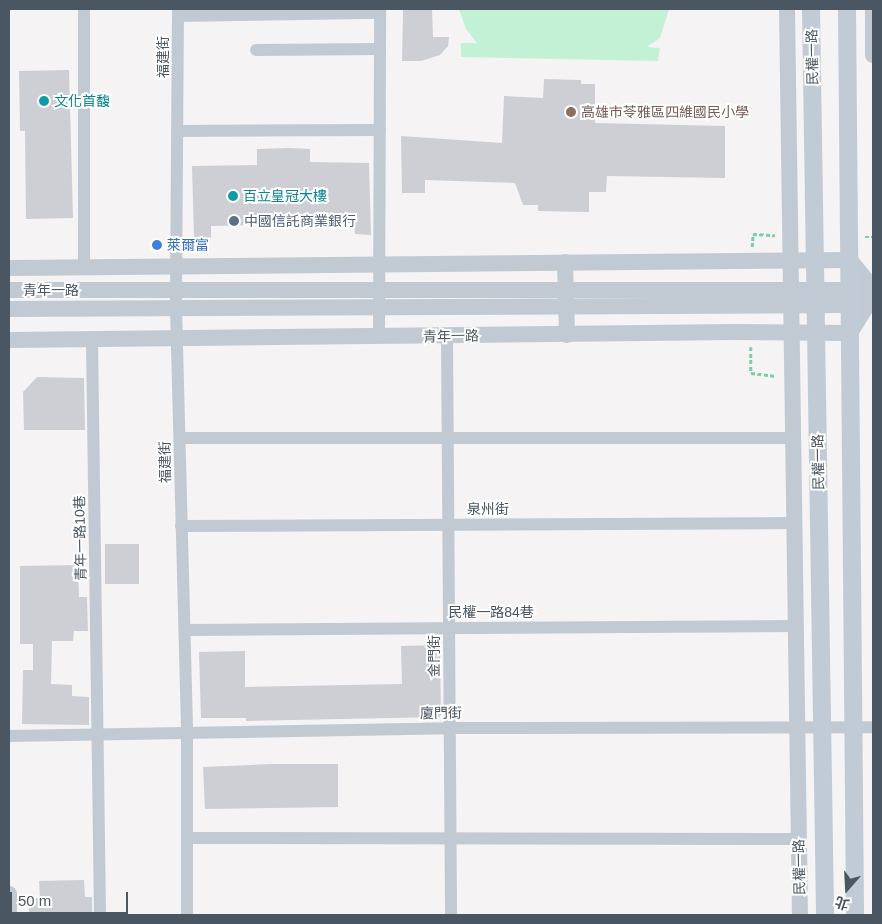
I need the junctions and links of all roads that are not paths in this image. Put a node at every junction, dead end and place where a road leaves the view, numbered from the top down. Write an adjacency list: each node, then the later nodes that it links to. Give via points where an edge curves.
1 (84, 9): 22 (street)
2 (787, 9): 15 (street, 民權一路)
3 (811, 9): 16 (main road, 民權一路)
4 (847, 9): 17 (main road)
5 (873, 9): 9 (street)
6 (325, 11): 7 (street); 8 (street)
7 (380, 11): 10 (street)
8 (178, 13): 14 (street, 福建街)
9 (873, 27): 12 (street)
10 (380, 49): 11 (street); 13 (street)
11 (256, 50)
12 (873, 55)
13 (380, 130): 14 (street); 19 (street)
14 (177, 131): 20 (street, 福建街)
15 (791, 260): 16 (street, 青年一路); 18 (street, 青年一路); 26 (street, 民權一路)
16 (815, 260): 17 (street, 青年一路); 29 (main road, 民權一路)
17 (850, 260): 28 (street); 30 (main road)
18 (565, 262): 19 (street, 青年一路); 25 (street)
19 (380, 264): 20 (street, 青年一路); 24 (street)
20 (176, 267): 22 (street, 青年一路); 23 (street, 福建街)
21 (9, 268): 22 (street, 青年一路)
22 (84, 268)
23 (176, 289): 24 (street, 青年一路); 27 (street, 青年一路); 34 (street, 福建街)
24 (380, 289): 25 (street, 青年一路); 33 (street)
25 (566, 289): 26 (street, 青年一路); 32 (street)
26 (791, 289): 29 (street, 青年一路); 31 (street, 民權一路)
27 (9, 290)
28 (873, 292): 30 (street, 青年一路); 36 (street)
29 (815, 297): 30 (street, 青年一路); 31 (street, 青年一路); 39 (main road, 民權一路)
30 (850, 297): 36 (main road)
31 (791, 305): 32 (street, 青年一路); 38 (street, 民權一路)
32 (566, 306): 33 (street, 青年一路); 37 (street)
33 (380, 307): 34 (street, 青年一路); 41 (street)
34 (176, 308): 35 (street, 青年一路); 42 (street, 福建街)
35 (9, 309)
36 (850, 333): 39 (street, 青年一路); 54 (main road)
37 (567, 334): 38 (street, 青年一路); 40 (street, 青年一路)
38 (792, 334): 39 (street, 青年一路); 47 (street, 民權一路)
39 (815, 334): 58 (main road, 民權一路)
40 (447, 336): 41 (street, 青年一路); 46 (street, 金門街)
41 (379, 337): 42 (street, 青年一路)
42 (177, 338): 44 (street, 青年一路); 45 (street, 福建街)
43 (9, 340): 44 (street, 青年一路)
44 (92, 340): 60 (street, 青年一路10巷)
45 (180, 438): 46 (street); 50 (street, 福建街)
46 (448, 438): 47 (street); 49 (street, 金門街)
47 (793, 438): 48 (street, 民權一路)
48 (794, 523): 49 (street, 泉州街); 51 (street, 民權一路)
49 (448, 524): 50 (street, 泉州街); 52 (street, 金門街)
50 (181, 526): 53 (street, 福建街)
51 (796, 626): 52 (street, 民權一路84巷); 57 (street, 民權一路)
52 (449, 628): 53 (street, 民權一路84巷); 56 (street, 金門街)
53 (185, 630): 59 (street, 福建街)
54 (852, 727): 55 (street, 廈門街); 58 (street, 廈門街); 72 (main road)
55 (873, 727)
56 (450, 728): 57 (street, 廈門街); 59 (street, 廈門街); 64 (street, 金門街)
57 (797, 728): 58 (street, 廈門街); 63 (street, 民權一路)
58 (823, 728): 71 (main road, 民權一路)
59 (187, 732): 60 (street, 廈門街); 62 (street, 福建街)
60 (97, 735): 61 (street, 廈門街); 67 (street, 青年一路10巷)
61 (9, 736)
62 (187, 838): 64 (street); 68 (street, 福建街)
63 (799, 839): 64 (street); 70 (street, 民權一路)
64 (450, 840): 69 (street, 金門街)
65 (9, 894): 66 (street)
66 (9, 915)
67 (100, 915)
68 (188, 915)
69 (451, 915)
70 (800, 915)
71 (825, 915)
72 (855, 915)

